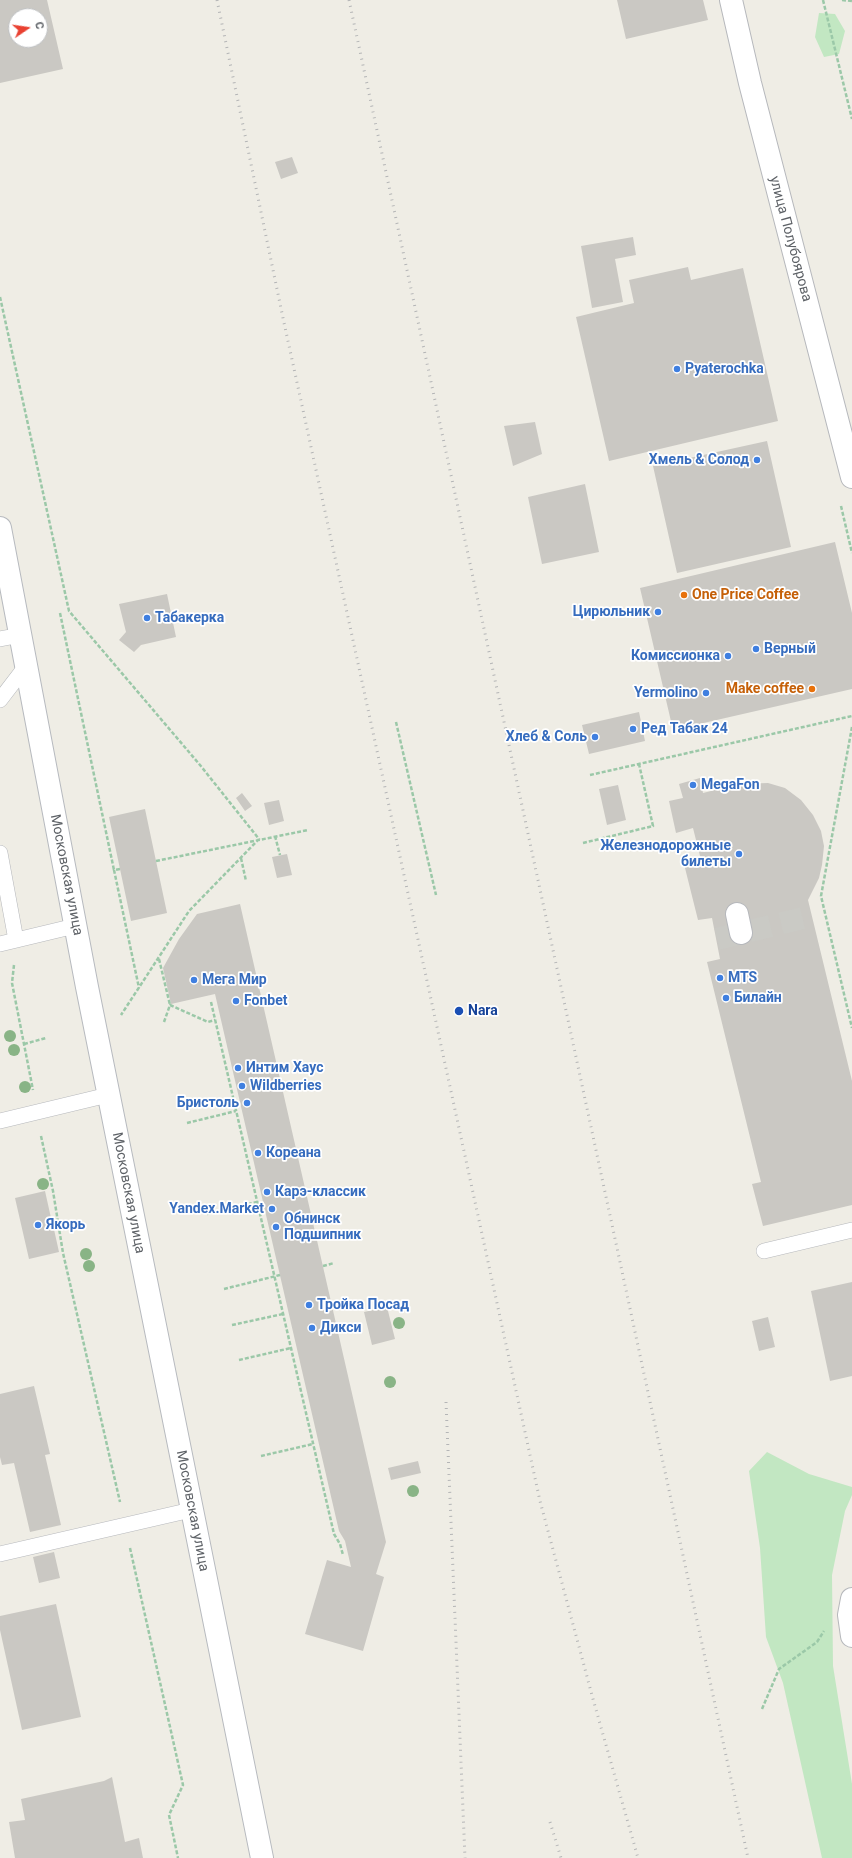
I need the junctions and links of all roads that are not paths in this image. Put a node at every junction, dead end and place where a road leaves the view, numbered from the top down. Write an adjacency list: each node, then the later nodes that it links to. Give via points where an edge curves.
1 (731, 0): 2 (main road, улица Полубоярова)
2 (852, 477)
3 (0, 528): 4 (main road, Московская улица)
4 (10, 637): 5 (main road, Московская улица)
5 (26, 666): 6 (lane); 8 (main road, Московская улица)
6 (0, 700)
7 (0, 853): 9 (lane)
8 (75, 926): 9 (lane); 11 (main road, Московская улица)
9 (16, 940): 10 (lane)
10 (0, 944)
11 (108, 1095): 12 (lane); 15 (main road, Московская улица)
12 (0, 1121)
13 (852, 1230): 14 (lane)
14 (764, 1251)
15 (191, 1510): 16 (lane); 19 (main road, Московская улица)
16 (0, 1554)
17 (852, 1599): 18 (main road, via 849,1615)
18 (852, 1636)
19 (262, 1858)

